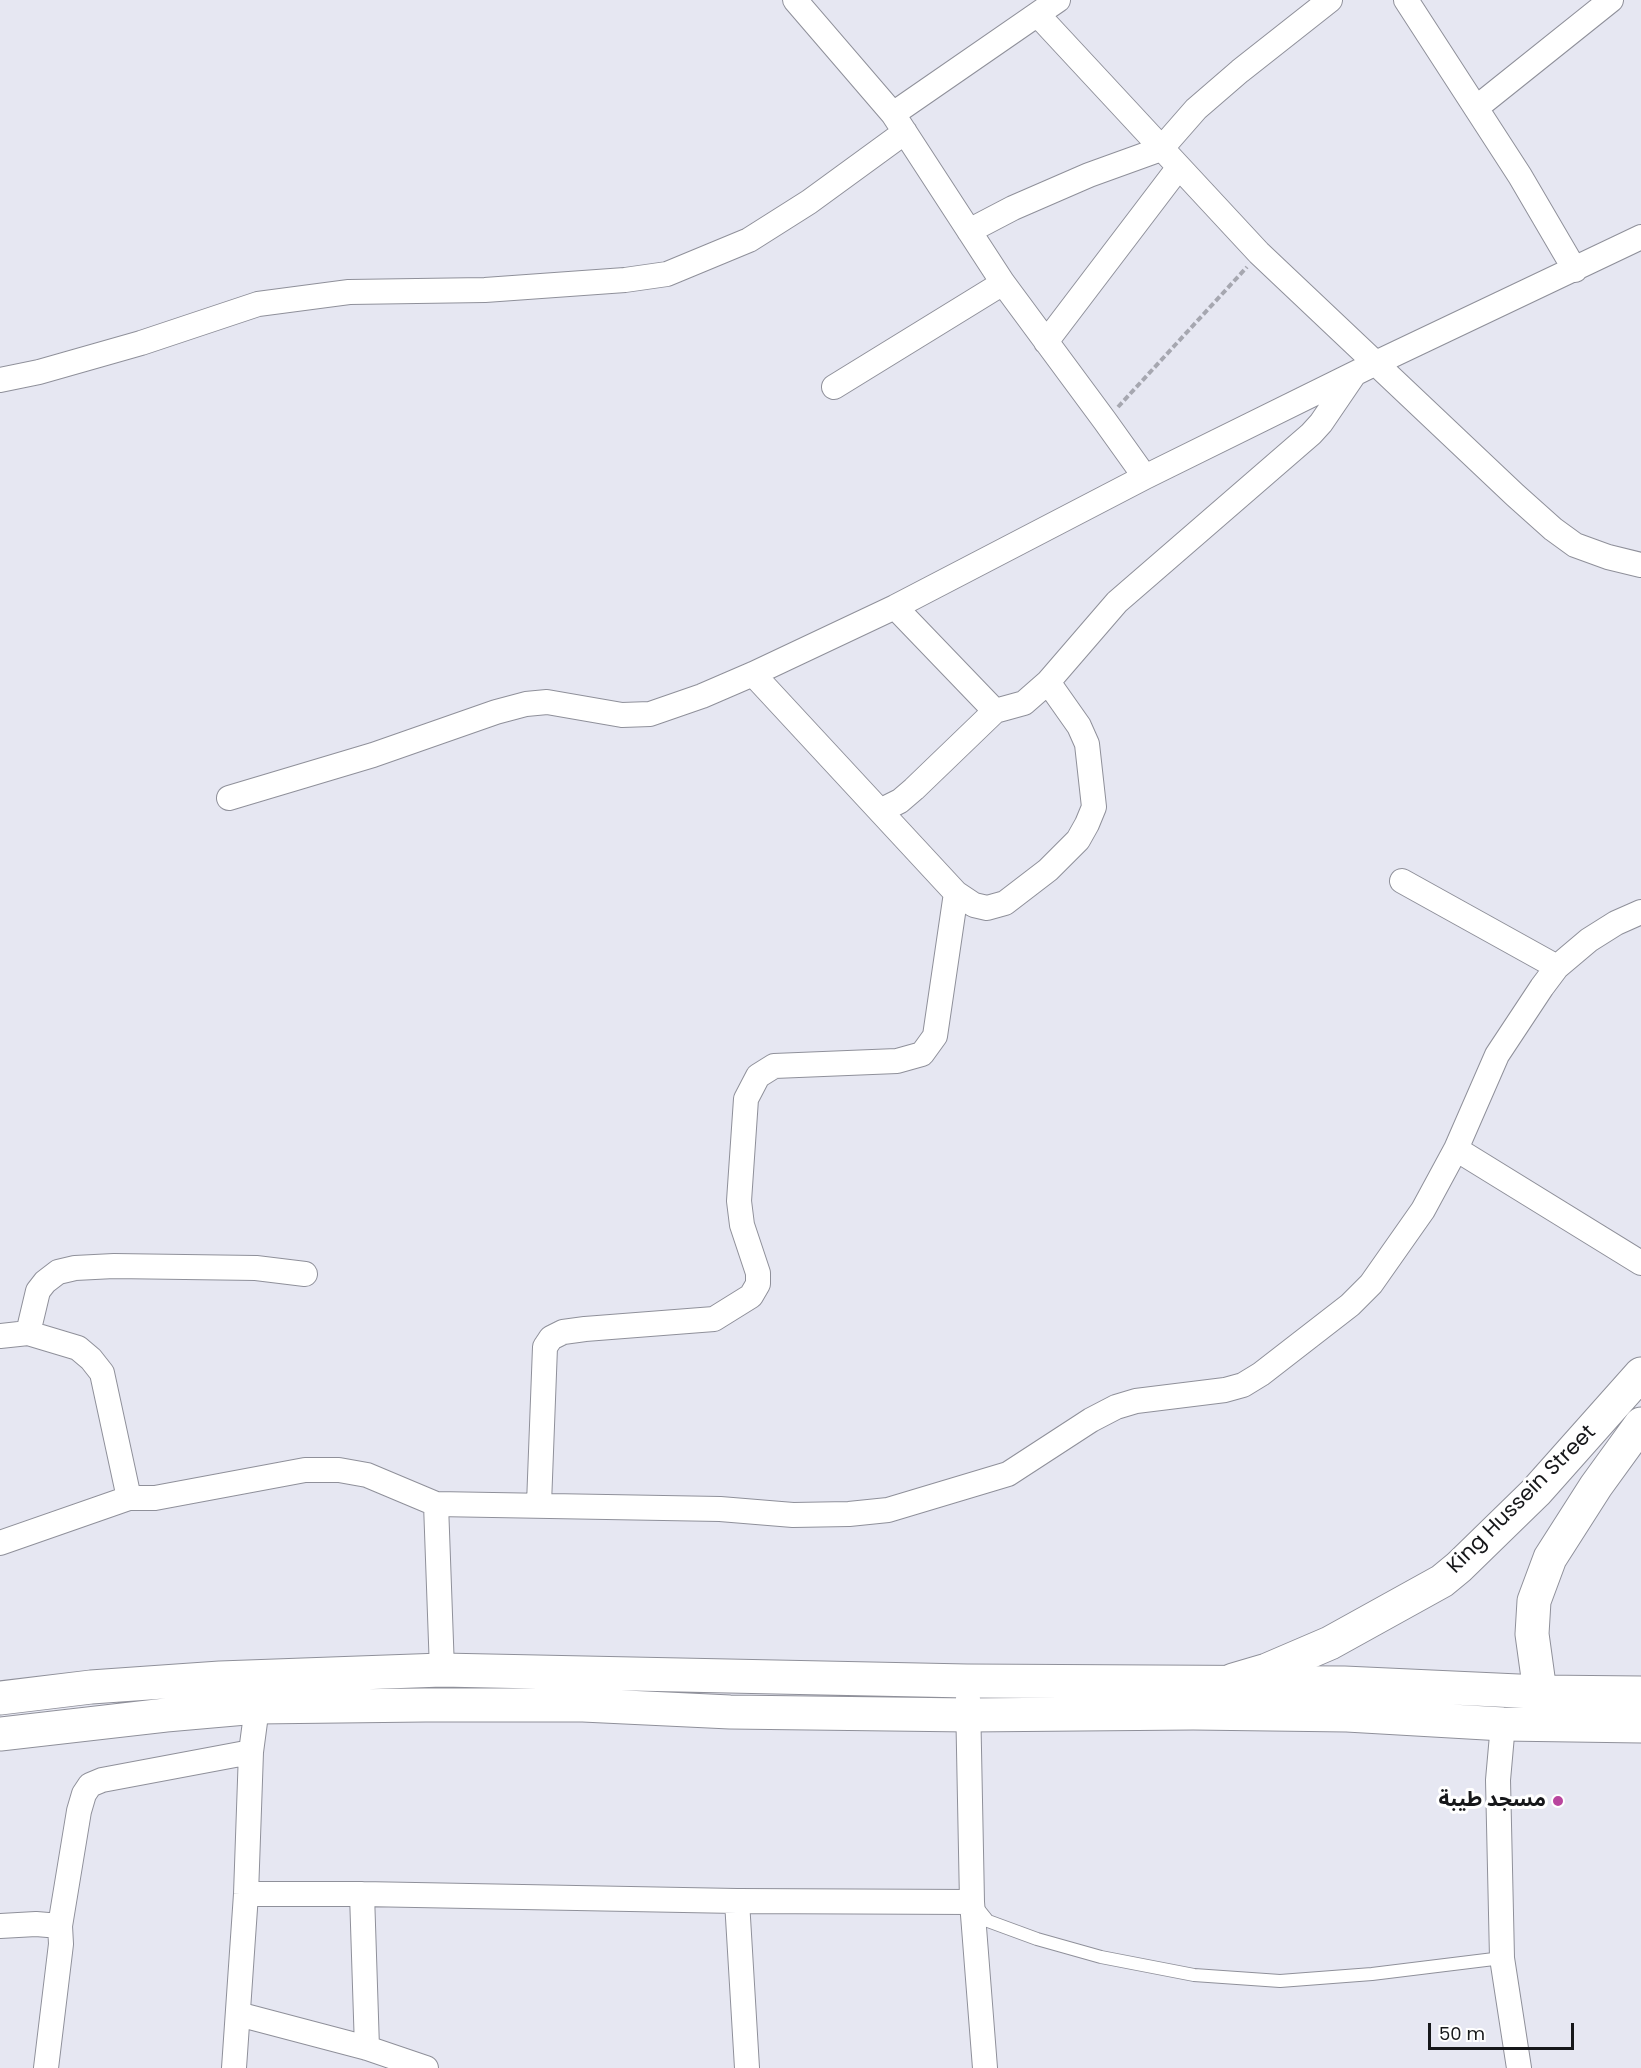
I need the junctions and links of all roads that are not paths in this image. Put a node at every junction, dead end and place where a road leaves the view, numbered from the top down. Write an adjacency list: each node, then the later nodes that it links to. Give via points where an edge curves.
1 (795, 0): 8 (street)
2 (1058, 0): 6 (street)
3 (1330, 0): 9 (street, via 1231,78 1196,109)
4 (1406, 0): 7 (street)
5 (1611, 0): 7 (street)
6 (1038, 15): 8 (street); 9 (street)
7 (1476, 108): 13 (street)
8 (899, 123): 11 (street); 18 (street, via 809,202 750,240 667,274 485,290 349,292 258,304 141,343)
9 (1161, 149): 10 (street); 11 (street, via 1080,178)
10 (1179, 167): 15 (street); 16 (street, via 1259,253)
11 (969, 231): 14 (street)
12 (1637, 244): 13 (street)
13 (1575, 270): 16 (street)
14 (1002, 283): 15 (street); 19 (street)
15 (1046, 342): 20 (street)
16 (1376, 363): 17 (street); 21 (street, via 1553,530 1575,545)
17 (1354, 374): 20 (street); 24 (street, via 1322,423 1117,602)
18 (0, 380)
19 (834, 387)
20 (1144, 477): 22 (street)
21 (1641, 565)
22 (895, 607): 23 (street); 25 (street)
23 (753, 674): 26 (street, via 650,714 622,715 548,702 526,704); 27 (street)
24 (1048, 682): 25 (street, via 1024,703); 29 (street, via 1087,744 1094,807 1087,824 1061,858 1005,903 987,908)
25 (995, 711): 27 (street, via 914,789)
26 (229, 798)
27 (880, 811): 29 (street)
28 (1402, 881): 31 (street)
29 (956, 893): 42 (street, via 935,1036 922,1054 897,1061 774,1066 758,1076 746,1099 739,1201 742,1225 758,1273 758,1284 751,1296 714,1319 585,1329 551,1338 545,1347)
30 (1641, 912): 31 (street, via 1589,940)
31 (1557, 967): 32 (street, via 1497,1055)
32 (1456, 1149): 33 (street); 42 (street, via 1423,1210 1371,1284 1350,1305 1243,1385 1116,1407 1008,1474 888,1510 793,1515)
33 (1641, 1263)
34 (305, 1274): 35 (street, via 256,1268 75,1268 58,1272 38,1291)
35 (28, 1333): 36 (street); 40 (street, via 78,1348 102,1373)
36 (0, 1336)
37 (1641, 1374): 39 (main road, King Hussein Street)
38 (1641, 1424): 43 (main road, King Hussein Street)
39 (1536, 1492): 43 (main road, via 1542,1517 1554,1525); 47 (main road, King Hussein Street, via 1442,1581 1330,1643 1267,1670)
40 (129, 1498): 41 (street, via 167,1497 305,1470 339,1470 367,1475); 44 (street)
41 (436, 1504): 42 (street); 45 (street)
42 (539, 1504)
43 (1570, 1526): 48 (main road, King Hussein Street, via 1550,1558 1534,1602 1532,1634)
44 (0, 1543)
45 (442, 1670): 46 (main road); 50 (main road, via 167,1681)
46 (967, 1681): 47 (main road); 52 (street)
47 (1226, 1682): 48 (main road)
48 (1540, 1692): 49 (main road); 54 (main road, King Hussein Street)
49 (1641, 1693)
50 (0, 1698)
51 (257, 1707): 52 (main road, via 583,1705 730,1712); 56 (main road); 57 (street)
52 (969, 1715): 53 (main road, via 1347,1715); 61 (street)
53 (1503, 1724): 54 (main road); 64 (street, via 1498,1780)
54 (1540, 1725): 55 (main road)
55 (1641, 1726)
56 (0, 1734)
57 (252, 1752): 58 (street); 63 (street, via 90,1785 79,1811)
58 (246, 1894): 59 (street); 65 (street)
59 (362, 1894): 60 (street); 66 (street)
60 (737, 1901): 61 (street); 70 (street)
61 (972, 1902): 64 (lane, via 988,1921 1037,1939 1101,1957 1194,1975 1280,1981); 71 (street)
62 (0, 1926): 63 (street)
63 (60, 1926): 67 (street, via 62,1944)
64 (1502, 1958): 72 (street)
65 (238, 2013): 66 (street); 68 (street)
66 (367, 2048): 69 (street)
67 (46, 2068)
68 (234, 2068)
69 (426, 2068)
70 (747, 2068)
71 (985, 2068)
72 (1519, 2068)

